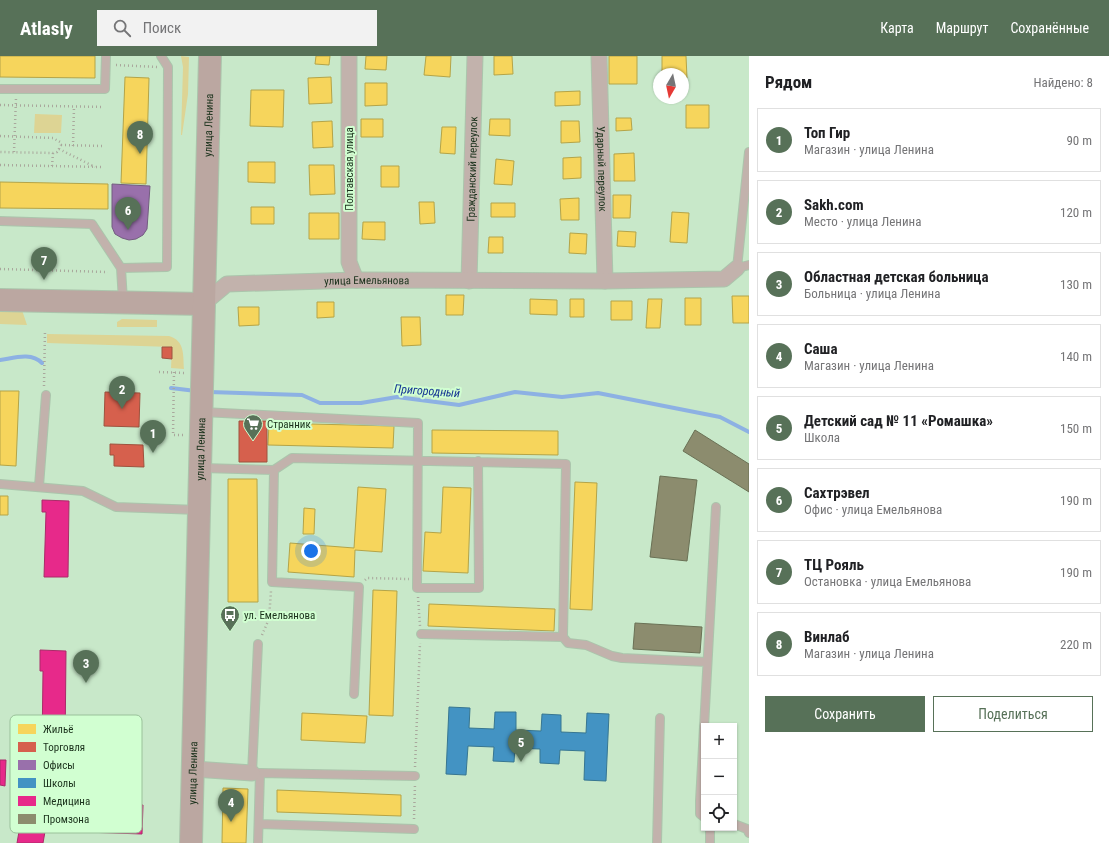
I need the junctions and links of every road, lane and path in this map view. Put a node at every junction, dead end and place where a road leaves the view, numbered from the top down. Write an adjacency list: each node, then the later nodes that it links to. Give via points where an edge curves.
1 (106, 56): 7 (lane)
2 (161, 56): 8 (lane)
3 (210, 56): 39 (main road, улица Ленина)
4 (349, 56): 34 (street, Полтавская улица, via 349,262)
5 (475, 56): 35 (street, Гражданский переулок)
6 (599, 56): 36 (street, Ударный переулок)
7 (105, 65): 8 (path); 10 (lane, via 105,89)
8 (168, 67): 31 (lane, via 167,267)
9 (0, 89): 10 (lane)
10 (16, 89): 12 (path)
11 (0, 105): 12 (path)
12 (16, 105): 13 (path); 16 (path)
13 (74, 107): 14 (path); 18 (path)
14 (104, 107)
15 (0, 136): 16 (path)
16 (15, 137): 17 (path, via 53,138 60,142); 22 (path)
17 (60, 145): 18 (path); 20 (path)
18 (73, 146): 19 (path)
19 (103, 146)
20 (60, 149): 24 (path); 27 (path)
21 (0, 152): 22 (path)
22 (14, 152): 24 (path)
23 (749, 152): 30 (lane)
24 (53, 153): 26 (path)
25 (0, 165): 26 (path)
26 (52, 166): 27 (path)
27 (95, 167): 28 (path)
28 (102, 167)
29 (0, 222): 31 (lane, via 92,224)
30 (743, 266): 36 (street, улица Емельянова, via 724,279)
31 (120, 268): 38 (lane)
32 (0, 269): 33 (path)
33 (108, 272)
34 (356, 280): 35 (street, улица Емельянова); 39 (street, улица Емельянова, via 227,284)
35 (469, 281): 36 (street, улица Емельянова)
36 (604, 281)
37 (0, 300): 38 (main road)
38 (123, 303): 39 (main road)
39 (203, 304): 43 (main road, улица Ленина)
40 (45, 330): 44 (path)
41 (159, 372): 42 (path)
42 (174, 372): 43 (path); 46 (path, via 173,435)
43 (195, 375): 45 (main road, улица Ленина)
44 (46, 395): 52 (lane)
45 (202, 407): 47 (lane, via 418,423); 49 (main road, улица Ленина)
46 (183, 436)
47 (417, 460): 48 (lane); 50 (lane, via 292,458); 55 (lane)
48 (478, 461): 58 (lane, via 479,588); 60 (lane, via 566,464)
49 (201, 468): 50 (lane); 54 (main road, улица Ленина)
50 (274, 470): 56 (lane)
51 (0, 484): 52 (lane)
52 (39, 486): 54 (lane, via 83,491 116,507)
53 (716, 506): 62 (lane)
54 (200, 510): 65 (main road, улица Ленина)
55 (417, 579): 57 (path, via 367,578); 58 (lane)
56 (272, 582): 57 (lane); 61 (path, via 269,619)
57 (359, 587): 63 (lane)
58 (417, 588): 59 (path)
59 (421, 634): 60 (lane); 67 (path)
60 (563, 637): 62 (lane, via 568,643 586,645 622,658)
61 (258, 644): 66 (lane)
62 (707, 662): 68 (lane)
63 (354, 694)
64 (660, 718): 76 (lane)
65 (194, 769): 66 (street); 74 (main road, улица Ленина)
66 (256, 773): 67 (lane); 69 (lane)
67 (415, 776): 71 (path)
68 (701, 812)
69 (259, 824): 71 (lane); 75 (lane)
70 (737, 825): 73 (lane, via 747,829)
71 (414, 829)
72 (710, 831): 77 (lane)
73 (749, 833)
74 (191, 843)
75 (258, 843)
76 (657, 843)
77 (710, 843)

